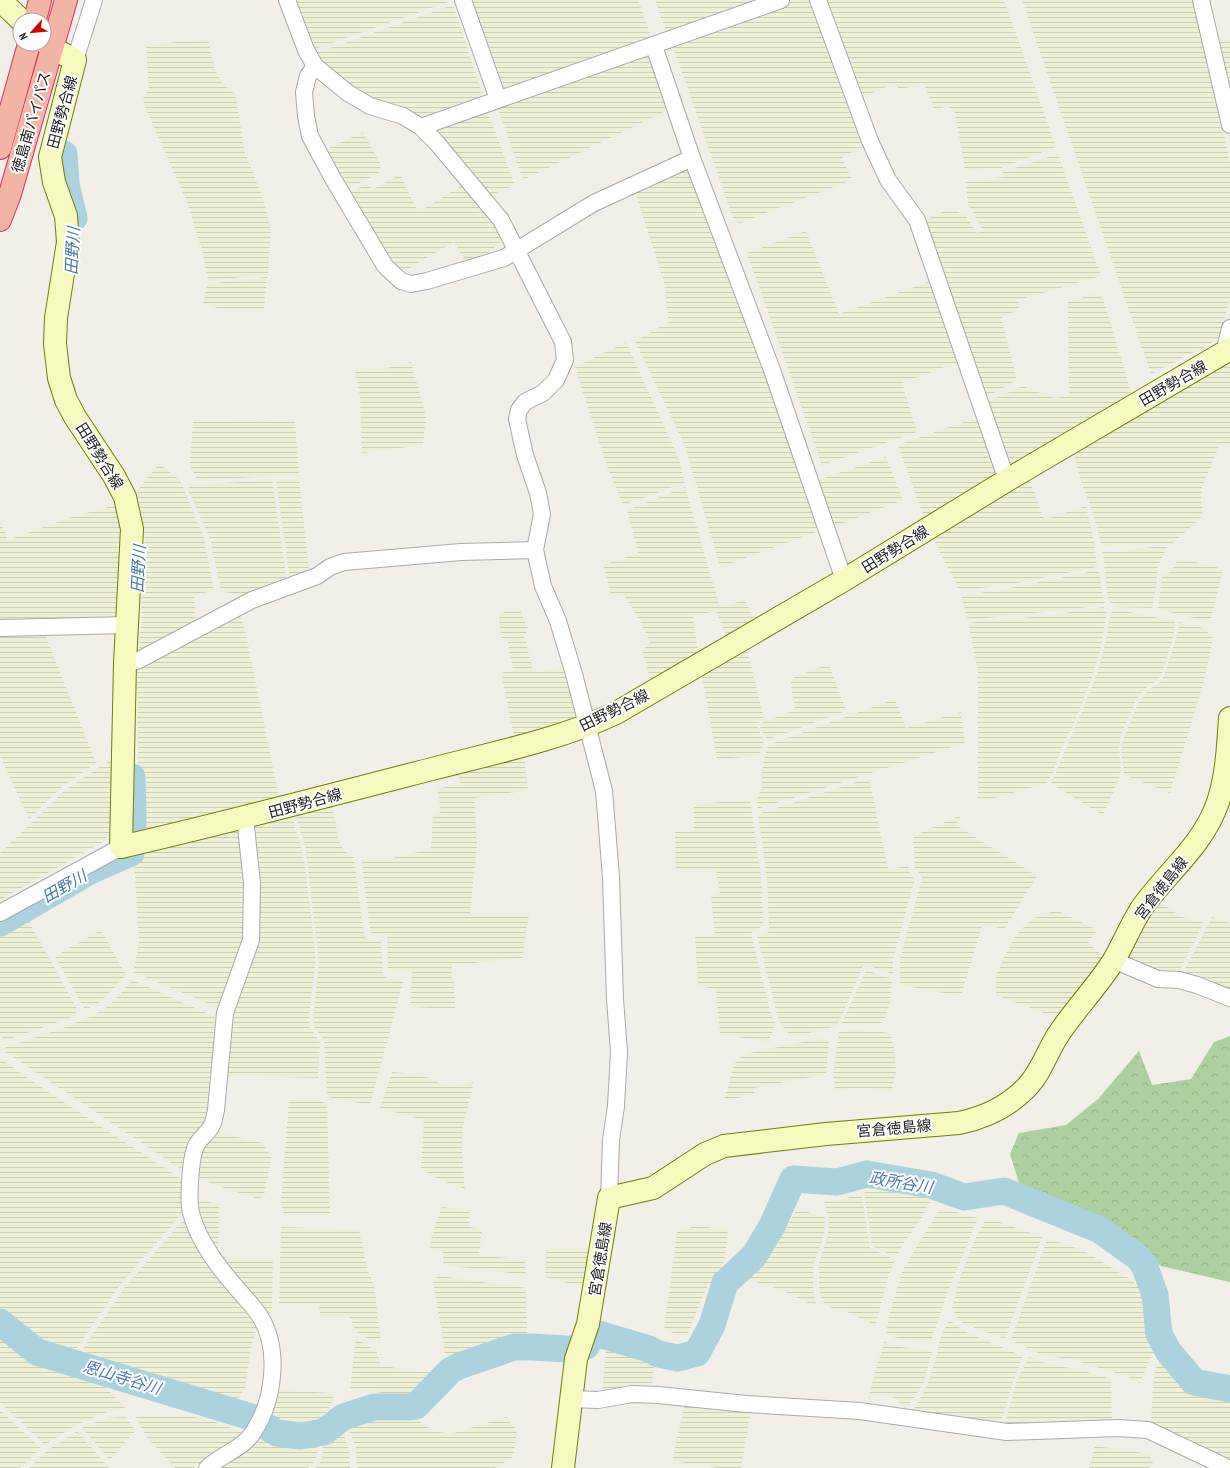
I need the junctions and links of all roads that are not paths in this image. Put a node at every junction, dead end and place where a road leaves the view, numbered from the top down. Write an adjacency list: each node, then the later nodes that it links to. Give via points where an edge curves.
1 (0, 0): 10 (main road)
2 (40, 0): 11 (highway)
3 (66, 0): 12 (highway, 徳島南バイパス)
4 (94, 0): 17 (street)
5 (287, 0): 18 (street, via 306,50)
6 (463, 0): 19 (street)
7 (781, 0): 14 (street)
8 (818, 0): 28 (street, via 870,141 888,180 917,220 1003,469)
9 (1201, 0): 20 (street)
10 (13, 12)
11 (37, 12)
12 (52, 34)
13 (52, 46): 17 (main road, 田野勢合線)
14 (654, 46): 19 (street); 23 (street)
15 (27, 52): 22 (highway, 徳島南バイパス)
16 (46, 52): 24 (highway, 徳島南バイパス, via 10,194)
17 (75, 60): 31 (main road, 田野勢合線, via 50,157 54,182 66,216 68,242 56,318 55,344 59,378 66,400 125,497 132,528)
18 (315, 66): 21 (street, via 348,93 365,103 403,116); 25 (street, via 308,76 304,92 310,136 385,266 401,281 411,284 427,281 504,258)
19 (498, 99): 21 (street)
20 (1230, 125)
21 (421, 127): 25 (street, via 502,220)
22 (0, 148)
23 (692, 158): 25 (street, via 594,203); 30 (street, via 772,370)
24 (0, 220)
25 (518, 250): 29 (street, via 563,342 565,360 556,380 542,393 524,402 517,419 542,514)
26 (1230, 328): 27 (street)
27 (1227, 351): 28 (main road, 田野勢合線)
28 (1009, 479): 30 (main road, 田野勢合線)
29 (535, 550): 33 (street, via 461,552 344,562 330,567 317,576 252,600); 35 (street, via 543,586 558,621)
30 (844, 580): 35 (main road, 田野勢合線)
31 (127, 625): 32 (street); 33 (main road, 田野勢合線)
32 (0, 628)
33 (130, 663): 37 (main road, 田野勢合線)
34 (1230, 718): 39 (main road, 宮倉徳島線, via 1227,760 1218,802 1206,829 1141,910)
35 (588, 726): 36 (main road, 田野勢合線); 41 (street, via 604,791 611,877 619,1052)
36 (245, 818): 37 (main road, 田野勢合線); 43 (street, via 252,883 251,940 225,1013 216,1110 212,1125 197,1145 194,1155 190,1190 191,1212 202,1241 220,1270 261,1318 269,1338 272,1357 271,1388 259,1422 241,1446)
37 (121, 847): 38 (street)
38 (0, 913)
39 (1114, 960): 40 (street, via 1158,979 1179,980); 41 (main road, 宮倉徳島線, via 1066,1023 1026,1088 999,1108 973,1120 959,1123 826,1134 724,1146 704,1154 653,1188)
40 (1230, 998)
41 (609, 1198): 42 (main road, 宮倉徳島線, via 592,1303 576,1359)
42 (571, 1399): 44 (main road, 宮倉徳島線); 45 (street, via 598,1400 632,1394 658,1395 746,1404 860,1411 1007,1432 1118,1428 1148,1430)
43 (207, 1468)
44 (562, 1468)
45 (1228, 1468)

